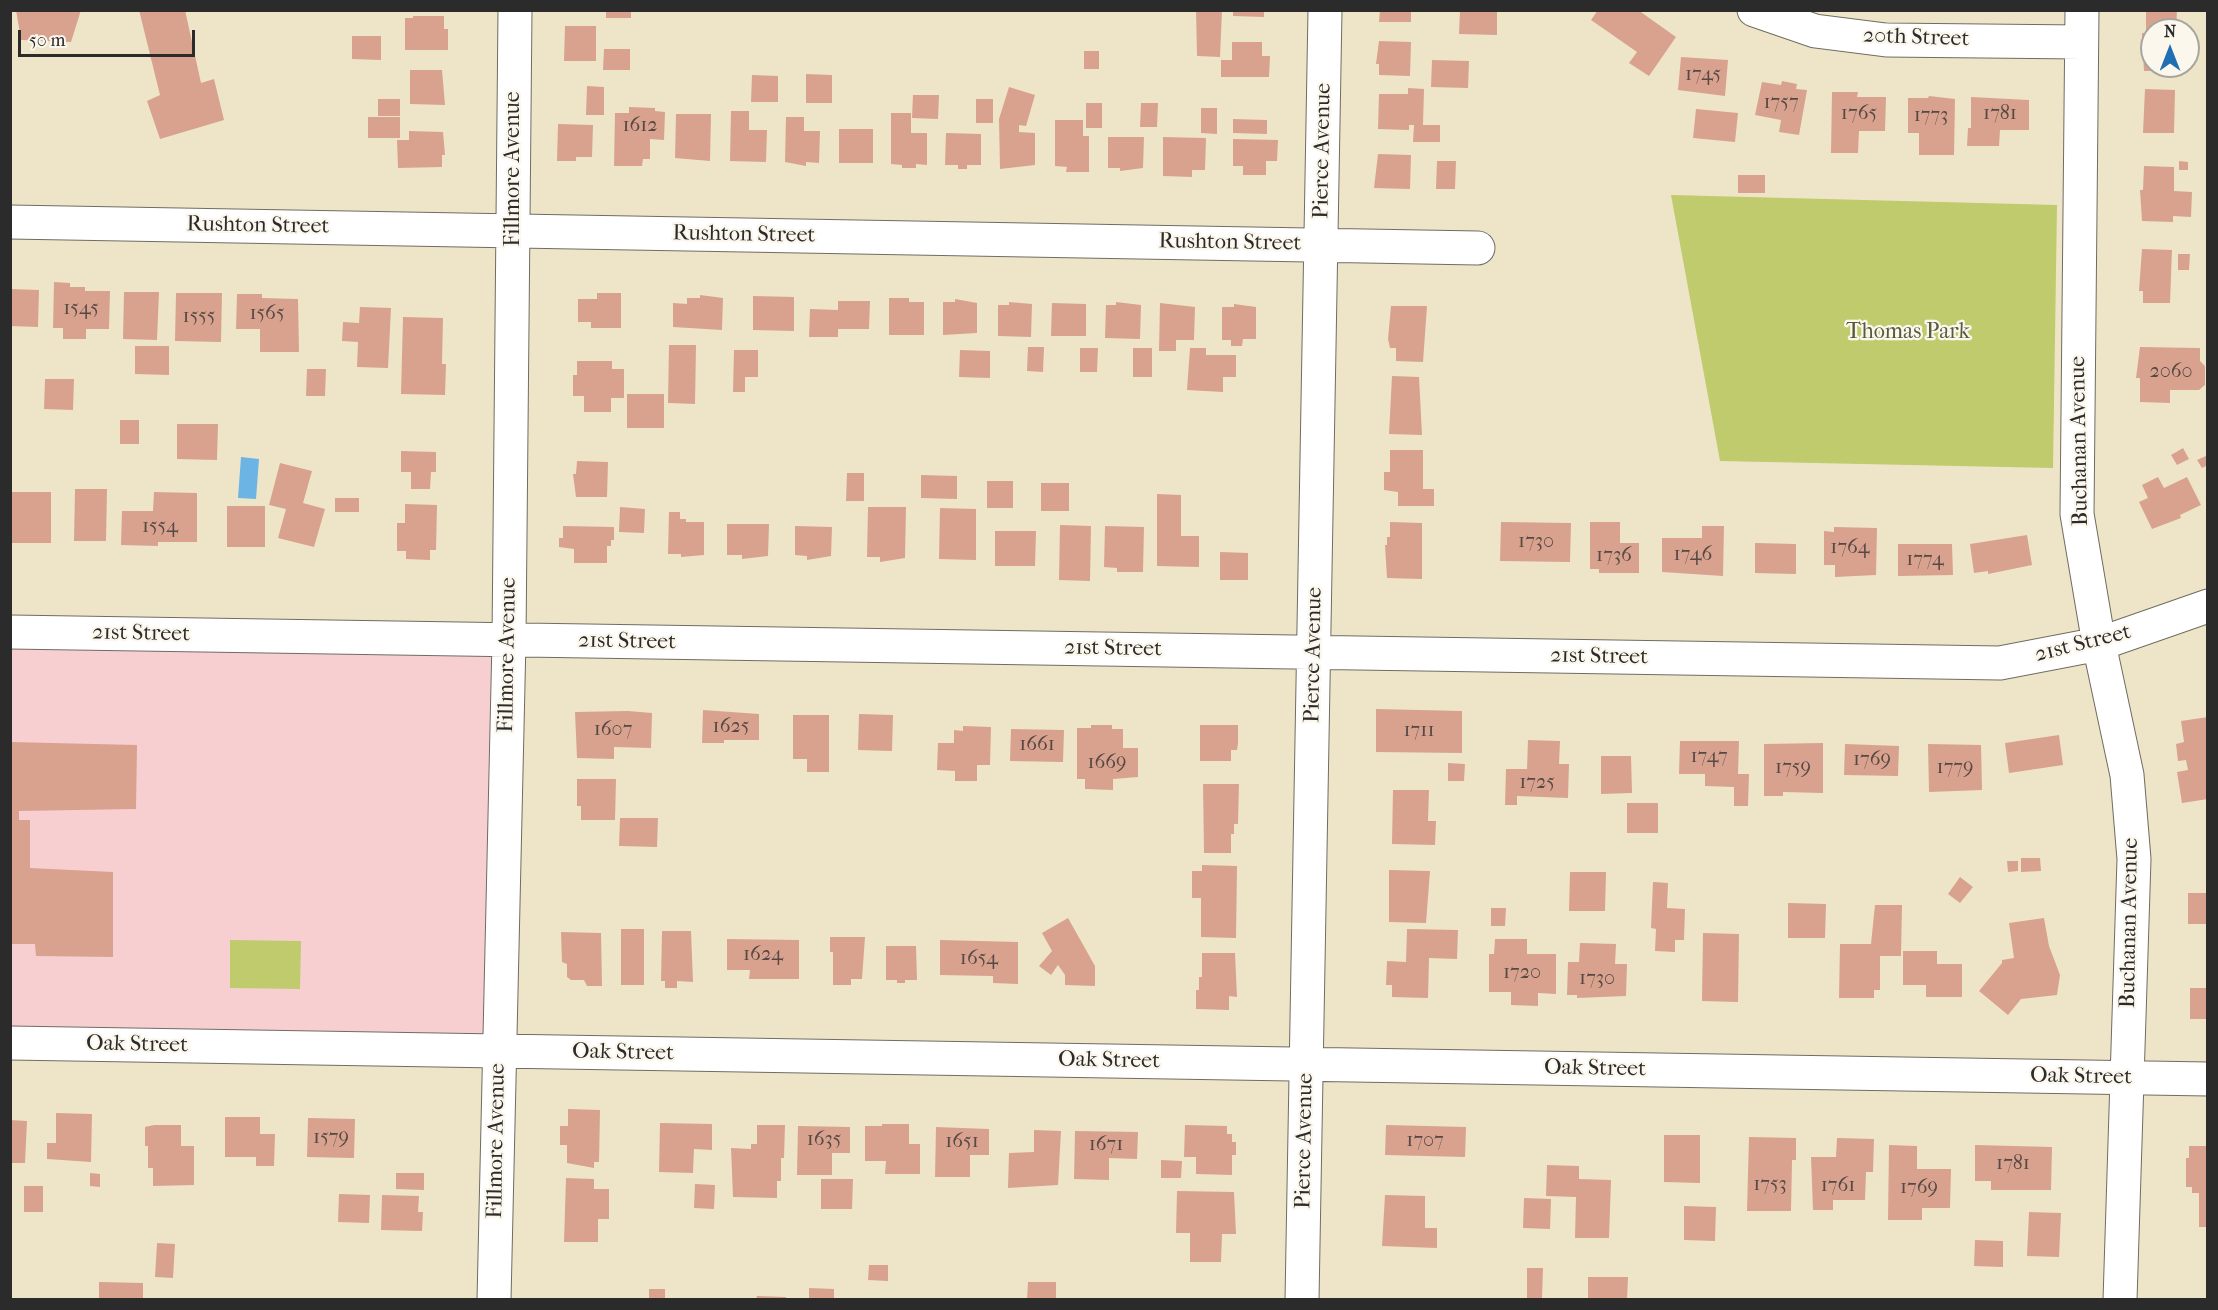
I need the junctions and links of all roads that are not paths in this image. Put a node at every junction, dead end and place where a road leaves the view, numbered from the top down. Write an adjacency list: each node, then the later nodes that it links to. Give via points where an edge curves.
1 (515, 10): 6 (street, Fillmore Avenue)
2 (1325, 10): 7 (street, Pierce Avenue)
3 (1754, 10): 4 (street, 20th Street, via 1815,31 1886,40)
4 (2082, 26): 12 (street, Buchanan Avenue, via 2077,514)
5 (10, 222): 6 (street, Rushton Street)
6 (514, 231): 7 (street, Rushton Street); 11 (street, Fillmore Avenue)
7 (1321, 245): 8 (street, Rushton Street); 13 (street, Pierce Avenue)
8 (1478, 248)
9 (2208, 606): 12 (street, 21st Street)
10 (10, 632): 11 (street, 21st Street)
11 (509, 640): 13 (street, 21st Street); 15 (street, Fillmore Avenue)
12 (2099, 644): 13 (street, 21st Street, via 2000,663); 17 (street, Buchanan Avenue, via 2127,775 2134,859)
13 (1314, 652): 16 (street, Pierce Avenue)
14 (10, 1043): 15 (street, Oak Street)
15 (499, 1051): 16 (street, Oak Street); 19 (street, Fillmore Avenue)
16 (1306, 1064): 17 (street, Oak Street); 20 (street, Pierce Avenue)
17 (2127, 1077): 18 (street, Oak Street); 21 (street, Buchanan Avenue)
18 (2208, 1079)
19 (494, 1299)
20 (1302, 1299)
21 (2120, 1299)

